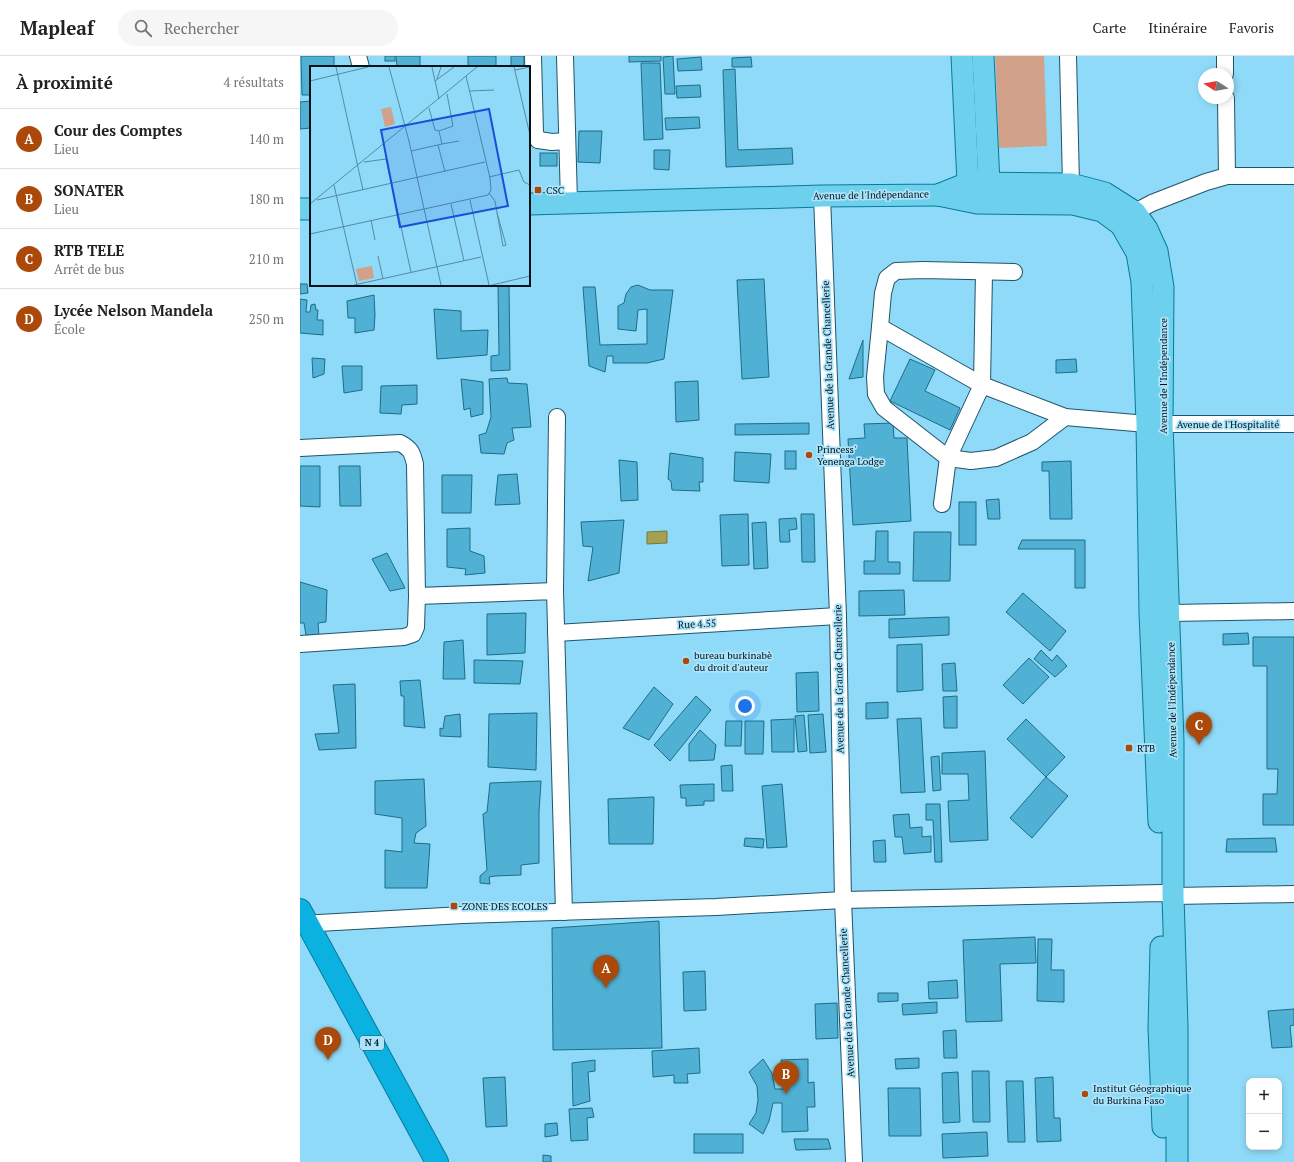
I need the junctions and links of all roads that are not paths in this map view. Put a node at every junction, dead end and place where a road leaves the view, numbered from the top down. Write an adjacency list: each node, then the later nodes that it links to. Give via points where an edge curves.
1 (358, 56): 8 (street)
2 (533, 56): 11 (street, via 535,133 538,140)
3 (565, 56): 11 (street)
4 (962, 56): 14 (main road)
5 (983, 56): 15 (main road)
6 (1068, 56): 16 (street)
7 (1225, 56): 9 (street)
8 (361, 66)
9 (1225, 68)
10 (1226, 104): 12 (street)
11 (567, 141): 19 (street)
12 (1227, 176): 13 (street); 23 (street, via 1152,203)
13 (1294, 176)
14 (968, 183): 15 (main road, Avenue de l'Indépendance); 17 (main road, Avenue de l'Indépendance); 21 (main road)
15 (989, 183): 16 (main road, Avenue de l'Indépendance); 20 (main road)
16 (1071, 184): 23 (main road, Avenue de l'Indépendance, via 1105,193)
17 (938, 195): 18 (main road, Avenue de l'Indépendance); 21 (main road, Avenue de l'Indépendance)
18 (822, 196): 19 (main road, Avenue de l'Indépendance); 39 (street, Avenue de la Grande Chancellerie)
19 (570, 202): 22 (main road, Avenue de l'Indépendance)
20 (998, 202): 21 (main road, Avenue de l'Indépendance); 23 (main road, Avenue de l'Indépendance, via 1073,204)
21 (977, 203)
22 (530, 204)
23 (1128, 218): 30 (main road, Avenue de l'Indépendance, via 1138,253 1142,282)
24 (984, 272): 25 (street); 26 (street, via 896,271 887,278); 27 (street)
25 (1014, 272)
26 (880, 327): 27 (street, Avenue de l'Hospitalité); 33 (street, via 875,377 876,394 884,408)
27 (982, 385): 28 (street, Avenue de l'Hospitalité); 33 (street)
28 (1065, 417): 30 (street, Avenue de l'Hospitalité); 33 (street, via 1032,442 996,458 971,461)
29 (557, 418): 35 (street)
30 (1155, 424): 31 (street, Avenue de l'Hospitalité); 38 (main road, Avenue de l'Indépendance); 43 (main road, Avenue de l'Indépendance, via 1150,613)
31 (1294, 424)
32 (300, 448): 36 (street, via 400,443 408,447 415,464)
33 (948, 458): 34 (street)
34 (942, 504)
35 (555, 591): 36 (street); 40 (street)
36 (418, 596): 41 (street, via 413,634 404,637)
37 (1294, 610): 38 (street)
38 (1170, 613): 43 (main road, Avenue de l'Indépendance, via 1173,742)
39 (838, 616): 40 (street, Rue 4.55); 44 (street, Avenue de la Grande Chancellerie)
40 (556, 633): 45 (street)
41 (300, 644)
42 (1294, 894): 43 (street)
43 (1167, 895): 44 (street); 47 (main road, Avenue de l'Indépendance)
44 (843, 900): 45 (street); 49 (street, Avenue de la Grande Chancellerie)
45 (564, 912): 46 (street)
46 (302, 919): 48 (highway, N 4)
47 (1168, 1027): 50 (main road, Avenue de l'Indépendance); 51 (main road, Avenue de l'Indépendance)
48 (437, 1162)
49 (854, 1162)
50 (1164, 1162)
51 (1177, 1162)

